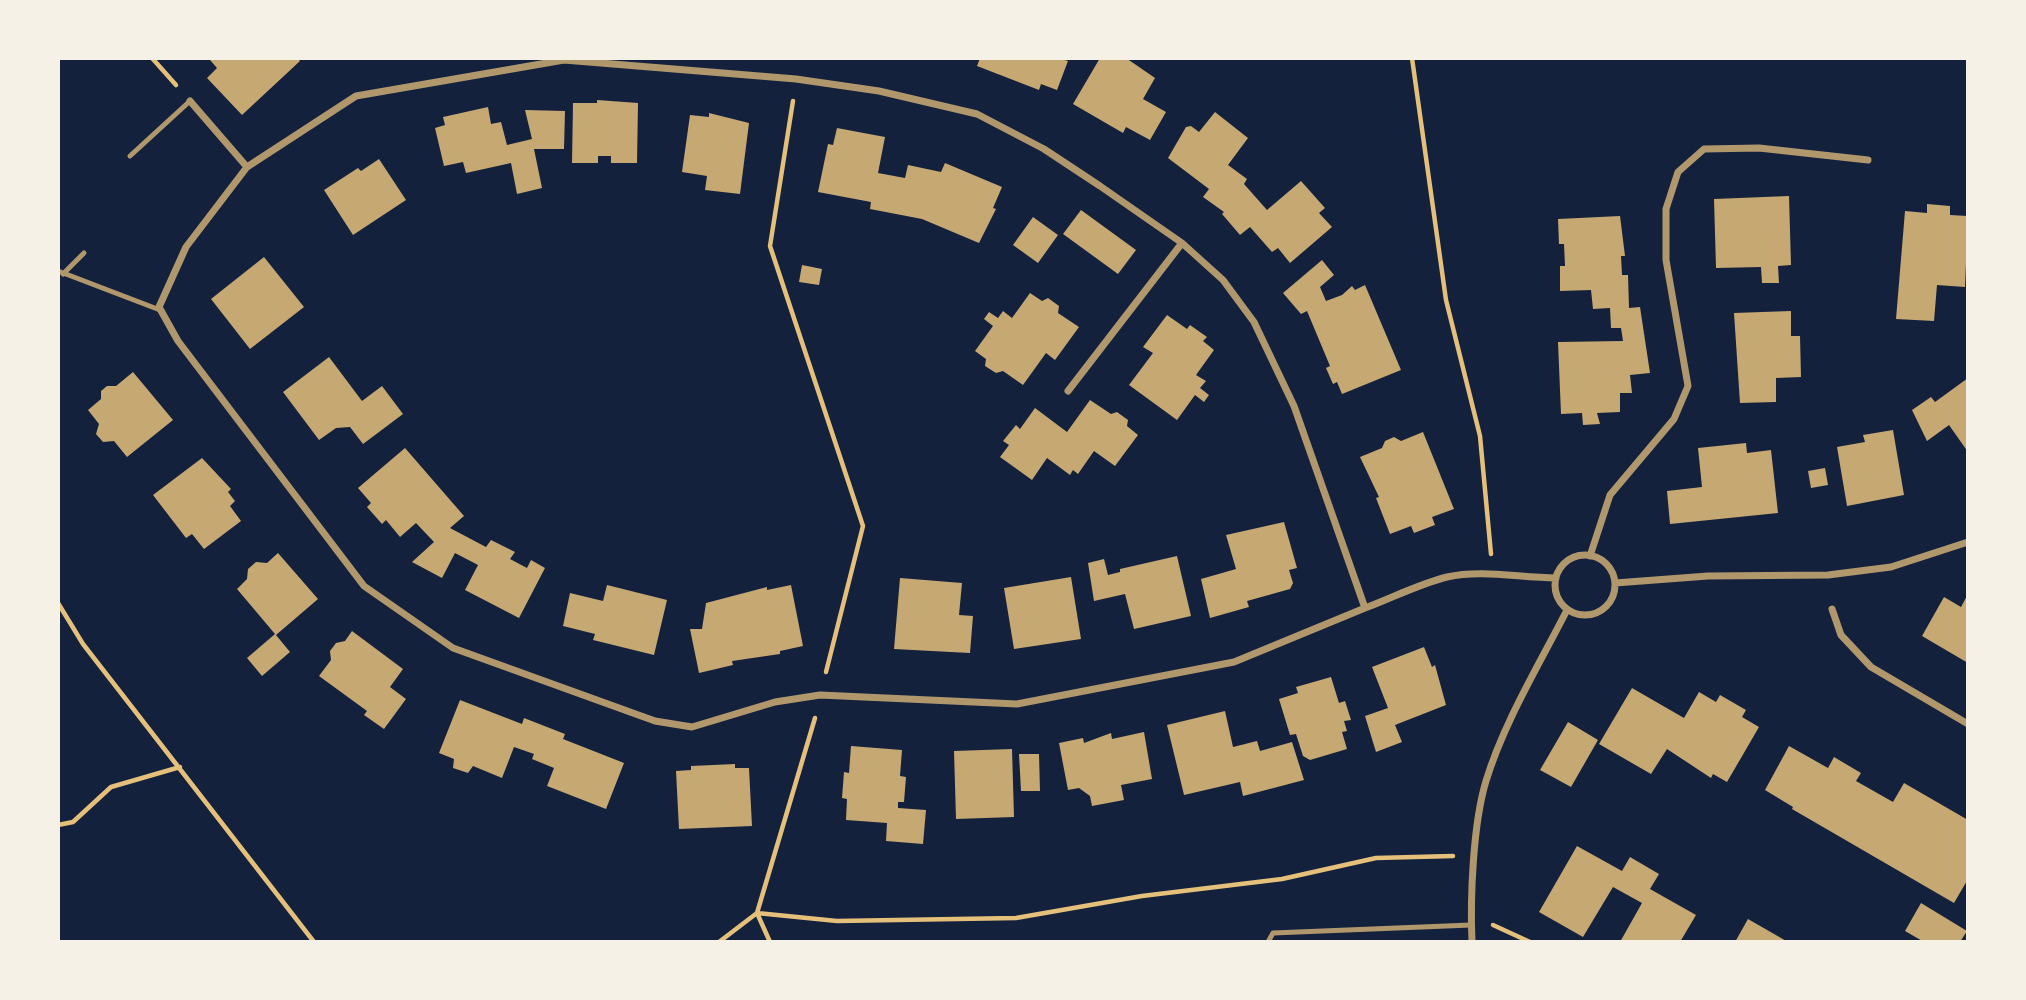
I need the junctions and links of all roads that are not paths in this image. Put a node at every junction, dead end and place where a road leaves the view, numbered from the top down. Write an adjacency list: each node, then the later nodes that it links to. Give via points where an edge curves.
1 (190, 101): 2 (lane); 4 (street)
2 (131, 156)
3 (1868, 160): 11 (street, via 1759,148 1704,149 1678,172 1666,209 1667,260 1688,386 1674,419 1610,495)
4 (247, 167): 5 (street, via 356,96 564,60 796,79 879,91 977,114 1044,149); 8 (street, via 186,247)
5 (1182, 243): 9 (street); 14 (street, via 1223,280 1254,322 1294,406)
6 (83, 253): 7 (lane)
7 (61, 272): 8 (lane, via 161,311)
8 (159, 307): 14 (street, via 178,341 364,586 453,648 655,721 692,727 775,702 820,695 1017,704 1234,662)
9 (1068, 391)
10 (1968, 542): 13 (street, via 1891,568 1828,575 1708,576)
11 (1590, 556): 12 (street, via 1568,560); 13 (street, via 1611,570)
12 (1556, 578): 14 (street, via 1511,578 1492,573 1447,577); 16 (street, via 1556,596)
13 (1615, 583): 16 (street, via 1600,612 1577,615)
14 (1365, 608)
15 (1832, 609): 17 (street, via 1841,635 1871,667)
16 (1567, 610): 18 (street, via 1485,782)
17 (1968, 724)
18 (1471, 925): 19 (lane, via 1273,933); 20 (street)
19 (1268, 942)
20 (1472, 942)

